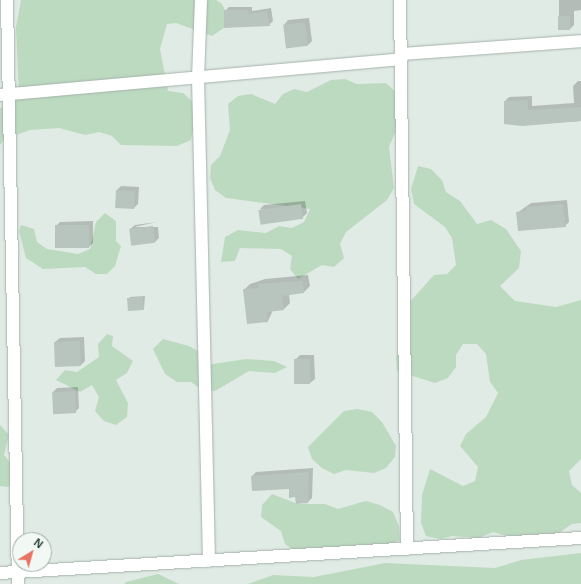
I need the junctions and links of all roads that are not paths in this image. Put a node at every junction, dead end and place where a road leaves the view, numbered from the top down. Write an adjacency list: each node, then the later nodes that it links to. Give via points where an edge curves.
1 (7, 0): 7 (lane)
2 (200, 0): 6 (lane)
3 (400, 0): 5 (lane)
4 (581, 41): 5 (lane)
5 (401, 56): 6 (lane); 9 (lane)
6 (198, 77): 7 (lane); 10 (lane)
7 (4, 94): 12 (lane)
8 (581, 538): 9 (lane)
9 (407, 549): 10 (lane)
10 (209, 561): 12 (lane)
11 (0, 574): 12 (lane)
12 (18, 578)

